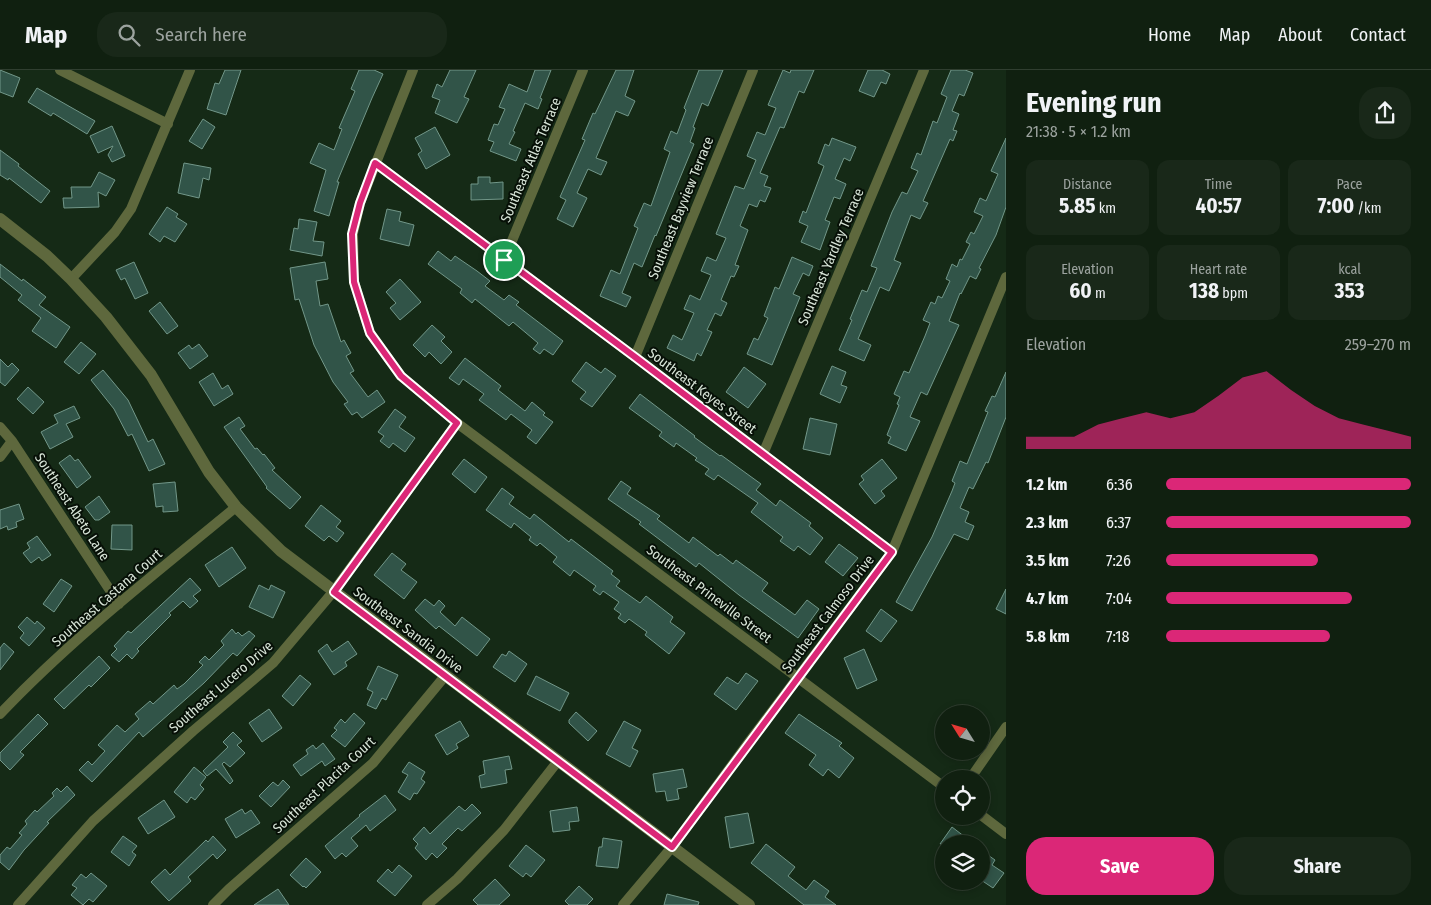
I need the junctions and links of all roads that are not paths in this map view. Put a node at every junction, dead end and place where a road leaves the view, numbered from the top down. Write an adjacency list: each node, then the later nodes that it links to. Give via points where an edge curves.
1 (60, 70): 7 (street)
2 (190, 70): 7 (street)
3 (413, 70): 8 (street, Southeast Prineville Street)
4 (583, 70): 10 (street, Southeast Atlas Terrace)
5 (753, 70): 13 (street, Southeast Bayview Terrace)
6 (924, 70): 17 (street, Southeast Yardley Terrace)
7 (168, 124): 12 (street, via 131,209 115,232)
8 (375, 163): 10 (street, Southeast Keyes Street); 14 (street, Southeast Prineville Street, via 352,234 354,282 370,333 401,376)
9 (0, 219): 12 (street, Southeast Sandia Drive, via 48,256)
10 (504, 260): 13 (street, Southeast Keyes Street)
11 (1006, 277): 20 (street, Southeast Calmoso Drive)
12 (71, 279): 19 (street, Southeast Sandia Drive, via 106,317 151,375 209,472)
13 (635, 357): 17 (street, Southeast Keyes Street)
14 (457, 423): 21 (street, Southeast Lucero Drive); 24 (street, Southeast Prineville Street)
15 (0, 427): 16 (street, Southeast Abeto Lane)
16 (12, 442): 18 (street); 22 (street, Southeast Abeto Lane)
17 (764, 454): 20 (street, Southeast Keyes Street)
18 (0, 457)
19 (236, 507): 21 (street, Southeast Sandia Drive, via 282,551); 22 (street, Southeast Castana Court)
20 (892, 552): 24 (street, Southeast Calmoso Drive)
21 (334, 592): 23 (street, Southeast Sandia Drive); 33 (street, Southeast Lucero Drive, via 273,663 93,821)
22 (119, 604): 25 (street, Southeast Castana Court)
23 (445, 676): 27 (street, Southeast Sandia Drive); 34 (street, Southeast Placita Court, via 373,763)
24 (798, 677): 29 (street, Southeast Prineville Street); 32 (street, Southeast Calmoso Drive)
25 (0, 714)
26 (1006, 727): 28 (street)
27 (558, 761): 32 (street, Southeast Sandia Drive); 35 (street, via 504,830)
28 (976, 770)
29 (935, 780)
30 (990, 822): 31 (street)
31 (1006, 834)
32 (672, 847): 36 (street, Southeast Calmoso Drive); 37 (street, Southeast Sandia Drive)
33 (18, 905)
34 (213, 905)
35 (427, 905)
36 (623, 905)
37 (749, 905)

